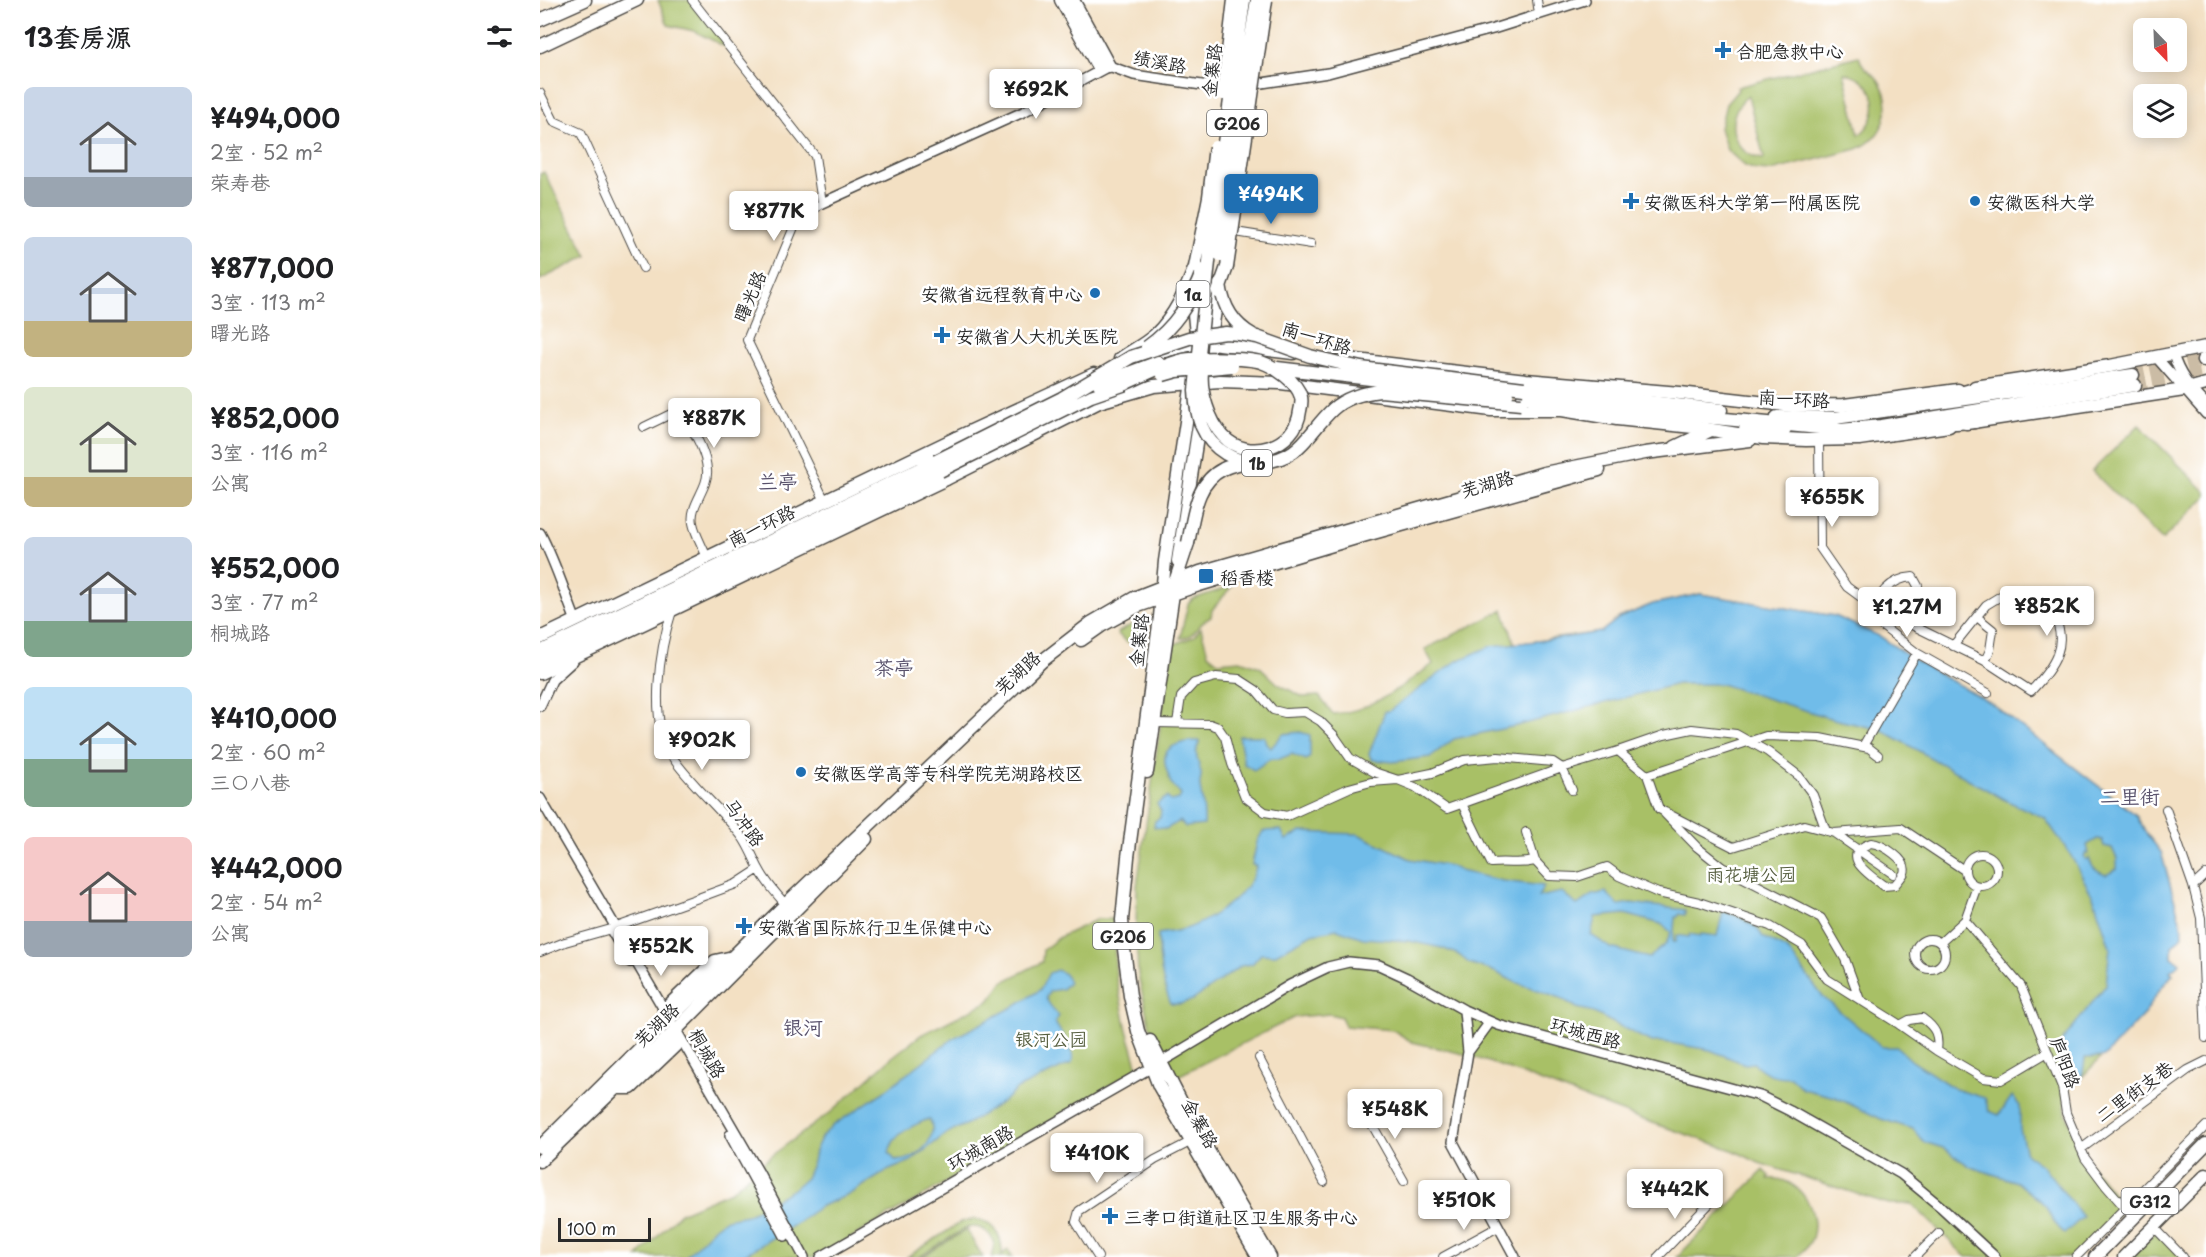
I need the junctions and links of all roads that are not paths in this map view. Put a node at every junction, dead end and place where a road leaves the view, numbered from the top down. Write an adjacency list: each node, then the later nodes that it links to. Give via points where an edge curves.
1 (585, 0): 13 (main road)
2 (637, 0): 14 (main road)
3 (692, 0): 20 (street, via 815,156)
4 (1061, 0): 15 (main road)
5 (1073, 0): 15 (main road)
6 (1236, 0): 17 (main road, 金寨路); 34 (main road, bridge, via 1209,197 1195,267 1185,293 1154,336)
7 (1244, 0): 21 (main road, bridge)
8 (1257, 0): 19 (main road, G206, bridge)
9 (1265, 0): 16 (main road); 25 (main road, bridge, via 1227,267)
10 (1537, 0): 12 (street)
11 (1585, 0): 12 (street, 绩溪路)
12 (1539, 15): 16 (street, 绩溪路, via 1328,73)
13 (540, 20)
14 (540, 46)
15 (1104, 68): 17 (street, 绩溪路); 20 (street, via 1023,112)
16 (1250, 85): 17 (street, 绩溪路); 22 (main road)
17 (1227, 89): 27 (main road, 金寨路, via 1194,314)
18 (540, 93): 24 (street, via 554,121 582,133)
19 (1226, 193): 26 (main road, bridge, via 1218,273 1221,293 1236,322); 37 (main road, G206, bridge, via 1218,247 1204,353 1203,365 1201,376 1206,401 1224,437 1242,449 1261,450 1281,443 1299,417 1302,398 1288,377 1261,362 1217,358 1206,359 1195,360 1184,360)
20 (822, 203): 58 (street, 曙光路, via 794,227 747,340)
21 (1215, 207): 32 (main road, 1a, bridge, via 1196,289 1164,333); 40 (main road, 1b, bridge, via 1195,390 1199,421 1222,452 1246,462 1275,462 1301,446 1334,408 1362,393)
22 (1227, 231): 23 (street); 25 (main road)
23 (1311, 244)
24 (643, 267)
25 (1218, 292): 28 (main road); 30 (main road, via 1223,312 1233,326 1257,341)
26 (1257, 337): 32 (main road, 南一环路, bridge, via 1226,333 1189,338); 40 (main road, 南一环路, bridge, via 1310,356 1361,368)
27 (1197, 343): 28 (main road); 34 (main road); 35 (main road, 金寨路)
28 (1211, 343): 30 (main road); 35 (main road)
29 (2206, 347): 31 (main road)
30 (1290, 352): 40 (main road)
31 (2173, 354): 33 (main road); 39 (street)
32 (1131, 357): 41 (main road, 南一环路, bridge)
33 (2156, 357): 38 (main road); 39 (street)
34 (1104, 370): 52 (main road)
35 (1198, 382): 46 (main road, via 1281,383 1491,410 1562,410); 56 (main road, via 1154,386 1099,402); 61 (main road, 金寨路, via 1203,401)
36 (2206, 384): 39 (main road)
37 (1119, 386): 40 (main road, 南一环路, bridge, via 1177,371 1228,366); 56 (main road, 南一环路, bridge)
38 (1985, 386): 40 (main road, via 1844,405 1793,406 1680,393); 44 (main road)
39 (2187, 389): 43 (street); 45 (street); 47 (main road)
40 (1523, 392): 42 (main road, 1b); 42 (main road)
41 (1062, 398): 56 (main road, 南一环路, bridge); 61 (main road, bridge, via 1180,353 1220,351 1273,361 1297,379 1307,396 1302,431 1290,447 1223,469 1208,480 1198,495 1188,543)
42 (1577, 400): 44 (main road, 南一环路, via 1835,418); 46 (main road); 51 (main road, 南一环路)
43 (2206, 404)
44 (1900, 410): 48 (main road, 南一环路, via 2134,380)
45 (2206, 414)
46 (1617, 419): 50 (main road)
47 (1976, 422): 48 (main road); 54 (main road, via 1859,439)
48 (1881, 426): 51 (main road, 南一环路)
49 (644, 427): 60 (street, via 681,409 707,467 707,481 692,521)
50 (1713, 429): 51 (main road); 53 (main road); 55 (main road)
51 (1840, 430)
52 (956, 438): 57 (main road); 58 (main road)
53 (1763, 438): 54 (main road); 55 (main road, 芜湖路)
54 (1820, 440): 62 (street, via 1820,548 1847,587)
55 (1664, 452): 61 (main road, 芜湖路, via 1544,473 1200,572)
56 (941, 470): 57 (main road, 南一环路); 63 (main road); 69 (main road, 南一环路)
57 (903, 476): 69 (main road, 南一环路)
58 (825, 501): 60 (main road)
59 (540, 533): 66 (street)
60 (707, 558): 66 (main road)
61 (1168, 590): 78 (main road, 金寨路); 103 (main road, 芜湖路, via 1136,597 1091,623 1042,661); 120 (main road, 金寨路 / G206, via 1122,920 1130,996 1138,1031)
62 (1873, 606): 64 (street); 64 (street, via 1887,588 1902,578 1913,577 1917,594 1895,603); 72 (street, via 1873,619)
63 (672, 611): 70 (main road); 97 (street, 马冲路, via 658,675 663,737 670,754 744,839)
64 (1887, 614): 68 (street)
65 (1977, 617): 68 (street); 73 (street, via 1993,630); 73 (street, via 1986,605 2009,591 2028,590 2052,611 2061,636 2057,659 2031,691)
66 (576, 621): 67 (main road)
67 (540, 638)
68 (1953, 646): 73 (street)
69 (557, 648): 71 (main road); 74 (main road)
70 (586, 649): 75 (main road); 77 (street, via 552,680)
71 (540, 651)
72 (1917, 653): 76 (street); 81 (street)
73 (1985, 661)
74 (540, 662)
75 (540, 673)
76 (1988, 693)
77 (540, 706)
78 (1155, 723): 79 (street); 120 (main road, 金寨路, via 1135,857 1130,948 1140,1011)
79 (1176, 723): 86 (street, via 1218,727 1245,797 1265,812 1287,816 1348,788); 86 (street, via 1180,698 1194,683 1216,677 1239,679 1256,690 1273,710 1305,712 1320,721 1350,758)
80 (1750, 742): 81 (street, via 1766,735); 82 (street, via 1736,734 1692,729); 85 (street); 94 (street, via 1799,777 1813,795)
81 (1863, 746): 83 (street)
82 (1618, 751): 84 (street); 85 (street)
83 (1878, 755)
84 (1562, 768): 86 (street, via 1553,762 1498,757 1464,760 1432,773); 88 (street); 89 (street)
85 (1647, 775): 91 (street)
86 (1398, 780): 89 (street, via 1447,809)
87 (540, 790): 90 (street, 桐城路)
88 (1572, 790)
89 (1462, 804): 96 (street, via 1491,863 1508,861 1518,865)
90 (541, 807): 106 (street, 桐城路)
91 (1659, 809): 94 (street, via 1733,847 1804,825); 109 (street, via 1722,867 1821,918 1845,959)
92 (2166, 809): 102 (street)
93 (1526, 832): 96 (street)
94 (1830, 832): 95 (street); 98 (street, via 1901,828)
95 (1859, 850): 95 (street, via 1863,845 1878,844 1901,860 1904,874 1895,885 1884,886 1859,867); 99 (street)
96 (1535, 861): 109 (street, via 1549,876 1577,877 1607,867 1618,876 1659,893 1700,902 1770,926 1802,945 1827,979)
97 (759, 869): 103 (street, 马冲路); 106 (street, via 736,884)
98 (1964, 870): 101 (street, via 1968,880); 101 (street, via 1967,860 1976,854 1987,854 1995,861 1997,872 1992,882)
99 (1893, 874)
100 (2206, 874): 102 (street)
101 (1977, 886): 105 (street)
102 (2193, 886): 104 (street)
103 (790, 908): 113 (main road, 芜湖路); 113 (main road, 芜湖路, via 734,957)
104 (2203, 916): 114 (street)
105 (1965, 920): 107 (street); 117 (street, 庐阳路, via 2021,986)
106 (614, 928): 108 (street); 113 (street, 桐城路); 113 (street, 桐城路)
107 (1940, 943)
108 (540, 952)
109 (1860, 1000): 112 (street)
110 (1464, 1011): 111 (street, 环城西路); 116 (street); 120 (street, 环城西路, via 1390,969 1349,962 1309,975)
111 (1490, 1022): 116 (street); 149 (street, 环城西路, via 1760,1096 1901,1174)
112 (1900, 1025): 115 (street); 115 (street, via 1922,1018 1939,1037)
113 (671, 1027): 125 (main road, 芜湖路); 127 (main road, 芜湖路, via 615,1089); 128 (street, 桐城路)
114 (2206, 1038)
115 (1938, 1051): 117 (street, via 1983,1078 2001,1080)
116 (1468, 1052): 136 (street, via 1453,1142)
117 (2048, 1052): 126 (street, 庐阳路)
118 (1259, 1058): 132 (street)
119 (2206, 1061): 126 (street, 二里街支巷, via 2188,1070)
120 (1155, 1065): 123 (main road, 金寨路 / G206, via 1159,1086); 141 (street, 环城南路); 144 (main road, 金寨路)
121 (1365, 1112): 130 (street)
122 (2206, 1126): 134 (street)
123 (1191, 1142): 142 (street, via 1155,1160 1079,1211 1076,1222); 143 (main road, 金寨路 / G206)
124 (2206, 1144): 135 (main road, G312)
125 (540, 1147)
126 (2081, 1149): 134 (street, 庐阳路)
127 (540, 1161)
128 (754, 1171): 139 (street); 140 (street)
129 (2206, 1175): 137 (main road, G312)
130 (1404, 1180)
131 (2206, 1180): 137 (street)
132 (1324, 1182)
133 (1712, 1201): 147 (street)
134 (2124, 1207): 135 (street, 庐阳路); 150 (street)
135 (2134, 1218): 151 (main road, G312)
136 (1498, 1227): 145 (street); 146 (street)
137 (2156, 1228): 152 (main road, G312); 153 (street); 154 (street)
138 (1939, 1233): 148 (street)
139 (797, 1257)
140 (804, 1257)
141 (821, 1257)
142 (1098, 1257)
143 (1258, 1257)
144 (1270, 1257)
145 (1443, 1257)
146 (1515, 1257)
147 (1658, 1257)
148 (1915, 1257)
149 (1995, 1257)
150 (2076, 1257)
151 (2095, 1257)
152 (2124, 1257)
153 (2130, 1257)
154 (2183, 1257)

